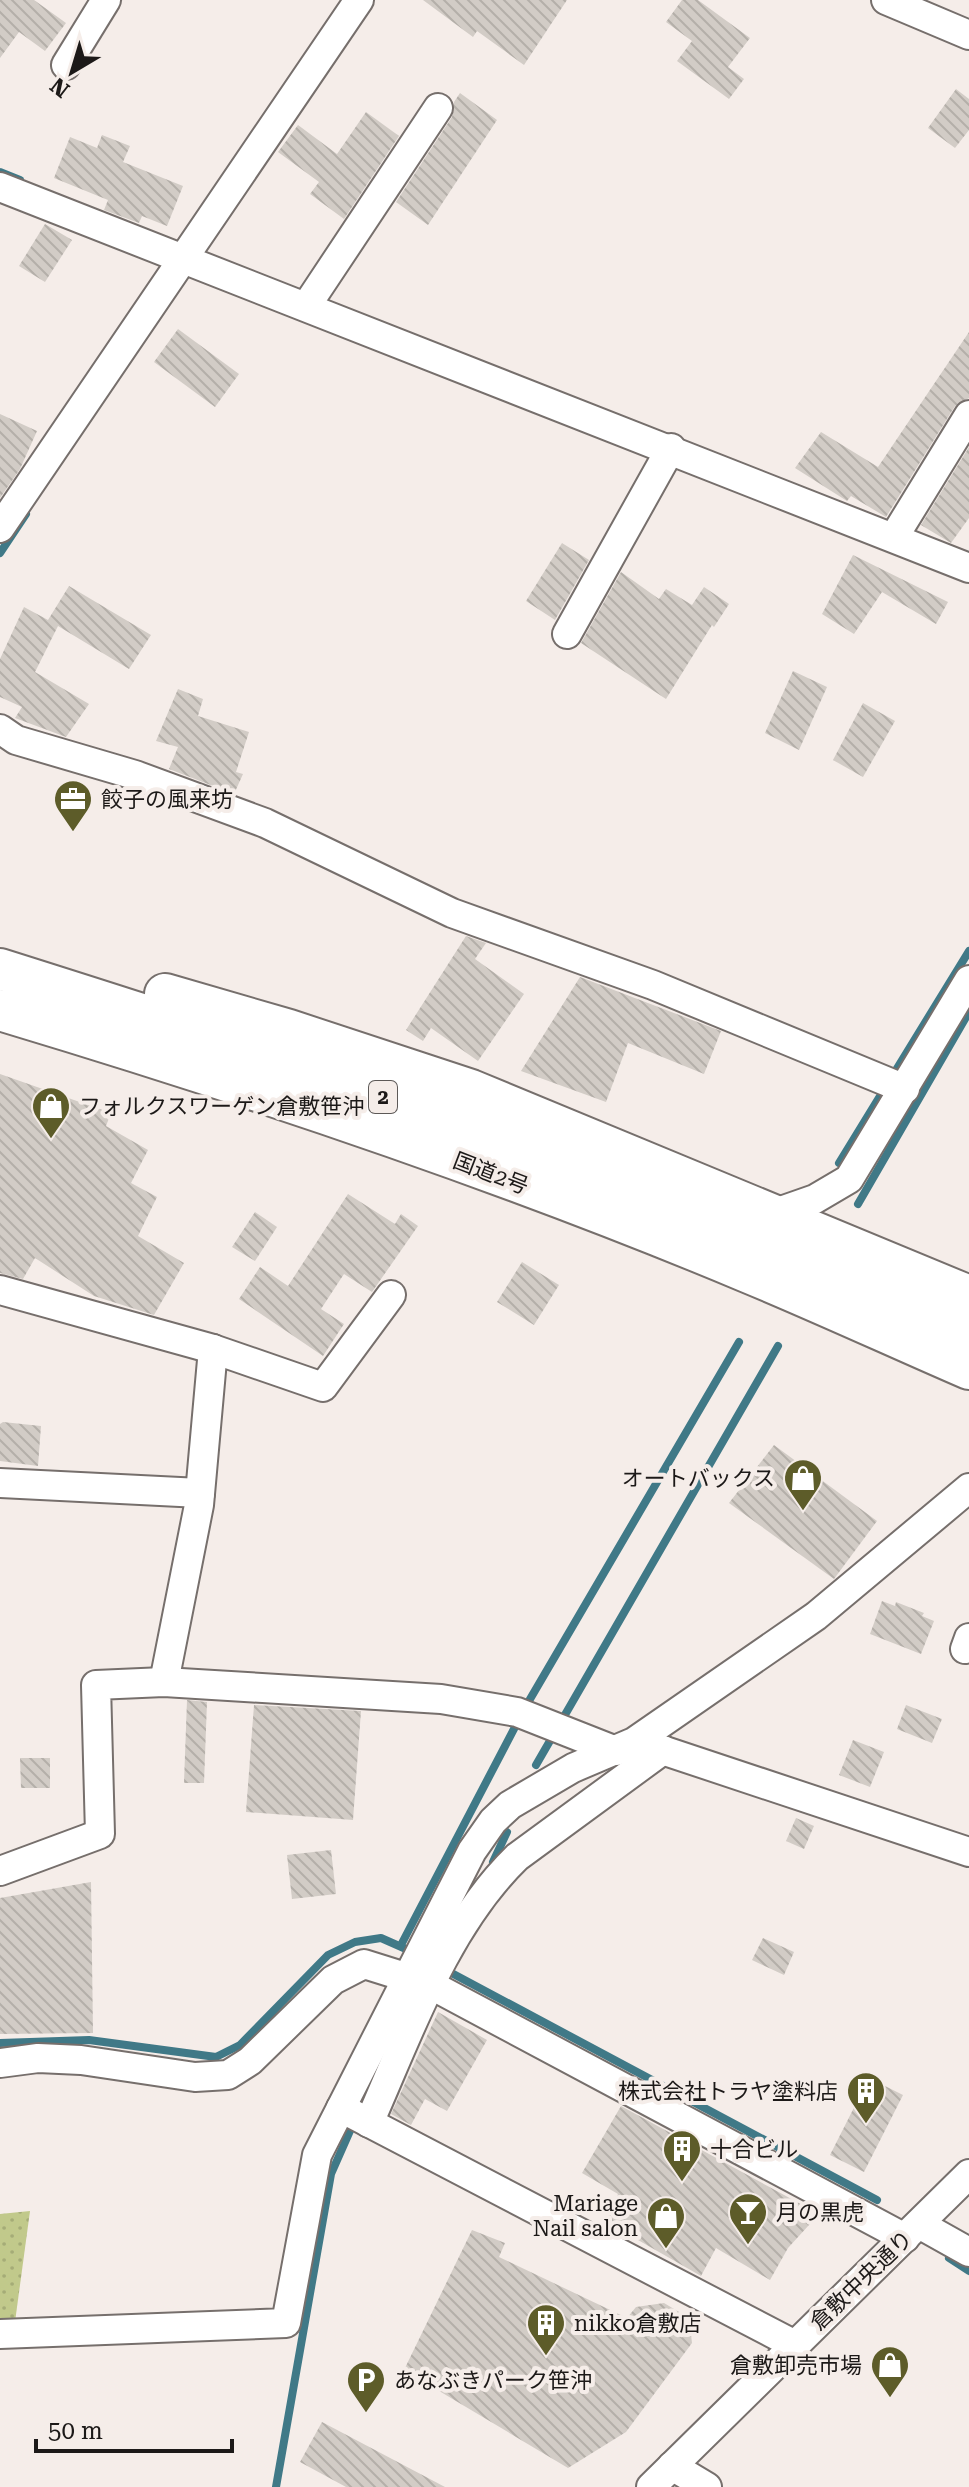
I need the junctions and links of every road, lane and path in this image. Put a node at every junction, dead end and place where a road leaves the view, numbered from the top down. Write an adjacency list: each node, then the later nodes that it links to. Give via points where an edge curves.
1 (106, 0): 5 (street)
2 (359, 0): 8 (street)
3 (886, 0): 4 (street)
4 (969, 35)
5 (66, 65)
6 (438, 108): 9 (street)
7 (0, 187): 8 (street)
8 (181, 258): 9 (street); 12 (street)
9 (307, 305): 11 (street)
10 (969, 415): 13 (street)
11 (671, 448): 13 (street); 15 (street)
12 (0, 528)
13 (894, 537): 14 (street)
14 (967, 562)
15 (567, 634)
16 (0, 729): 22 (street, via 16,740 135,775 265,823 452,913 653,985)
17 (0, 947): 23 (highway, via 289,1030 471,1090)
18 (0, 969): 23 (highway, 国道2号 / 2, via 451,1120)
19 (969, 980): 22 (street)
20 (0, 1010): 21 (highway, 国道2号 / 2)
21 (177, 1063): 23 (highway, 国道2号 / 2, via 438,1152); 30 (highway, via 231,1103 735,1294)
22 (896, 1083): 23 (street, via 849,1179)
23 (761, 1242): 26 (highway); 27 (highway, 国道2号 / 2); 29 (highway, 国道2号 / 2)
24 (0, 1290): 28 (street)
25 (391, 1295): 28 (street, via 323,1387)
26 (969, 1296)
27 (969, 1328)
28 (213, 1349): 33 (street)
29 (969, 1369)
30 (969, 1398)
31 (0, 1483): 33 (street)
32 (969, 1488): 35 (street, via 816,1616)
33 (200, 1493): 34 (street)
34 (164, 1682): 35 (street, via 441,1699 520,1714); 38 (street, via 96,1685 100,1834)
35 (625, 1746): 36 (street); 39 (street, via 532,1790 493,1821 472,1851)
36 (663, 1750): 37 (street); 39 (street, via 517,1857)
37 (969, 1852)
38 (0, 1871)
39 (453, 1922): 40 (street)
40 (426, 1967): 41 (street, via 364,1964 333,1980 250,2061 228,2075 195,2077 81,2060); 42 (street); 44 (street)
41 (0, 2063)
42 (355, 2116): 46 (street, via 317,2155 286,2323); 47 (street)
43 (969, 2174): 44 (street, 倉敷中央通り)
44 (912, 2231): 45 (street); 47 (street, 倉敷中央通り)
45 (969, 2252)
46 (0, 2334)
47 (795, 2345): 48 (street, 倉敷中央通り)
48 (672, 2466): 49 (street, 倉敷中央通り); 50 (street)
49 (651, 2487)
50 (707, 2487)

